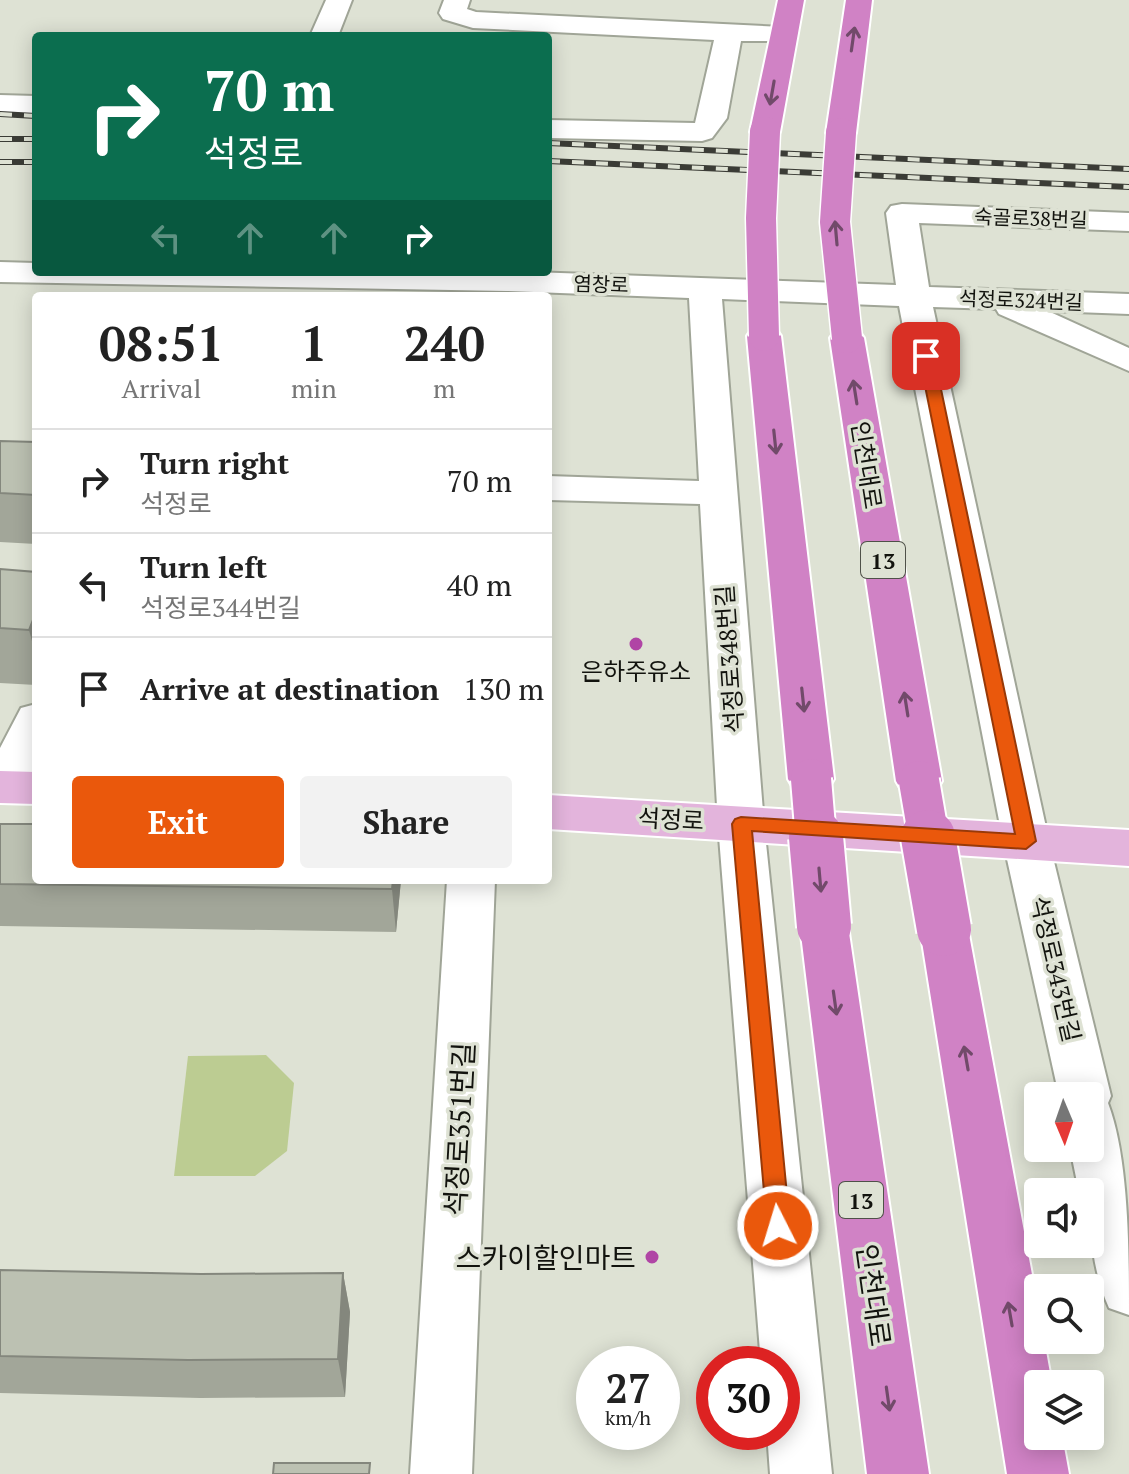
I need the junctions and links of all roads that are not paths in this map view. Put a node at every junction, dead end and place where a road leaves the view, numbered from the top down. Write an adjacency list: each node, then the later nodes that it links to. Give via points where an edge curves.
1 (339, 0): 5 (street)
2 (457, 0): 6 (street, via 452,13 473,20)
3 (791, 0): 7 (highway, 13)
4 (859, 0): 35 (highway, 인천대로 / 13, one-way to 4, bridge, via 847,338 835,222)
5 (326, 32)
6 (729, 33): 7 (street); 10 (street, via 712,118 702,132)
7 (782, 35): 34 (highway, 인천대로 / 13, one-way to 34, bridge, via 765,132 764,336 824,926)
8 (0, 104): 9 (street)
9 (32, 105)
10 (552, 129)
11 (1129, 222): 16 (street, 숙골로38번길, via 902,213)
12 (0, 272): 13 (street, 염창로)
13 (32, 273)
14 (176, 276): 15 (street, 염창로)
15 (705, 288): 16 (street, 염창로); 21 (street, 석정로348번길)
16 (914, 296): 17 (street, 석정로324번길); 26 (street, 석정로343번길)
17 (991, 298): 18 (street, 석정로324번길); 19 (street)
18 (1129, 304)
19 (1129, 361)
20 (552, 488): 21 (street)
21 (717, 493): 25 (street, 석정로348번길)
22 (32, 731): 23 (street)
23 (13, 787)
24 (552, 812): 25 (main road, 석정로)
25 (741, 824): 26 (main road, 석정로); 33 (street, 석정로348번길)
26 (1026, 841): 27 (main road, 석정로); 29 (street, 석정로343번길)
27 (1129, 848)
28 (471, 884): 32 (street, 석정로351번길)
29 (1082, 1082)
30 (1100, 1162): 31 (street)
31 (1129, 1289)
32 (441, 1474)
33 (801, 1474)
34 (898, 1474)
35 (1038, 1474)

